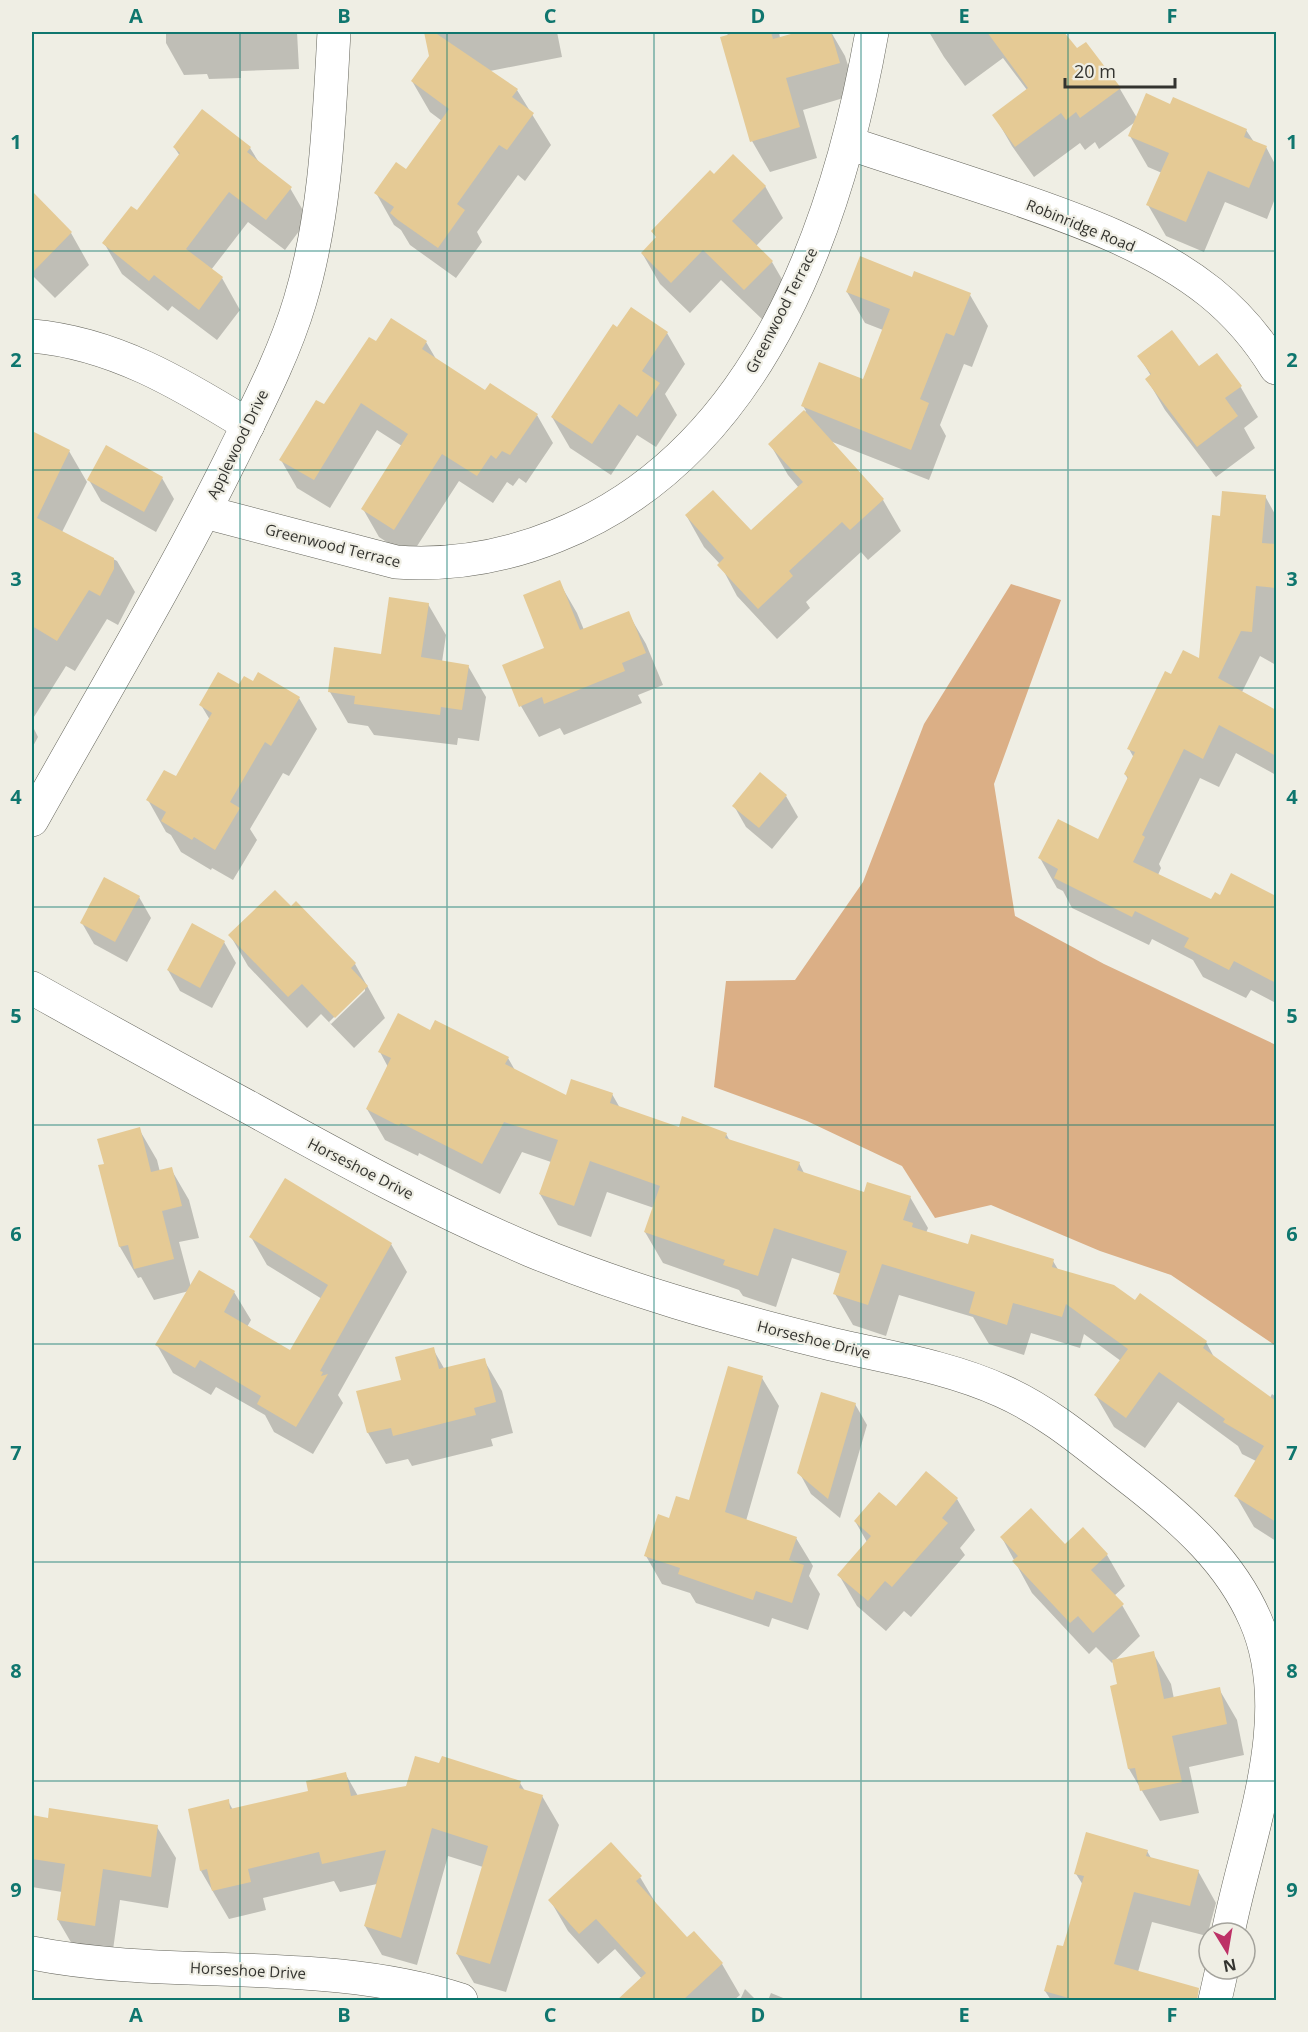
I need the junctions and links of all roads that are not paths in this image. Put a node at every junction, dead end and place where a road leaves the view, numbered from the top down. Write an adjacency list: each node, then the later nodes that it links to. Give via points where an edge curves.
1 (334, 32): 6 (street, Applewood Drive, via 316,231 300,301)
2 (872, 32): 3 (street, Greenwood Terrace)
3 (848, 143): 5 (street, Robinridge Road, via 1081,222 1154,256 1211,293 1252,334); 7 (street, Greenwood Terrace, via 796,288 742,386 686,453 636,495 608,512 525,548 480,559 424,564 396,562)
4 (32, 336): 6 (street, via 117,355 186,386)
5 (1276, 368)
6 (248, 425): 7 (street, Applewood Drive)
7 (205, 512): 8 (street, Applewood Drive)
8 (32, 820)
9 (32, 988): 10 (street, Horseshoe Drive, via 329,1152 524,1248 587,1274 665,1299 945,1370 1003,1391 1087,1445 1198,1536 1242,1594 1265,1647 1271,1703 1265,1774)
10 (1230, 1921)
11 (32, 1953): 13 (street, Horseshoe Drive, via 131,1966 347,1975 404,1984)
12 (1219, 1981): 14 (street)
13 (461, 2001)
14 (1215, 2001)

